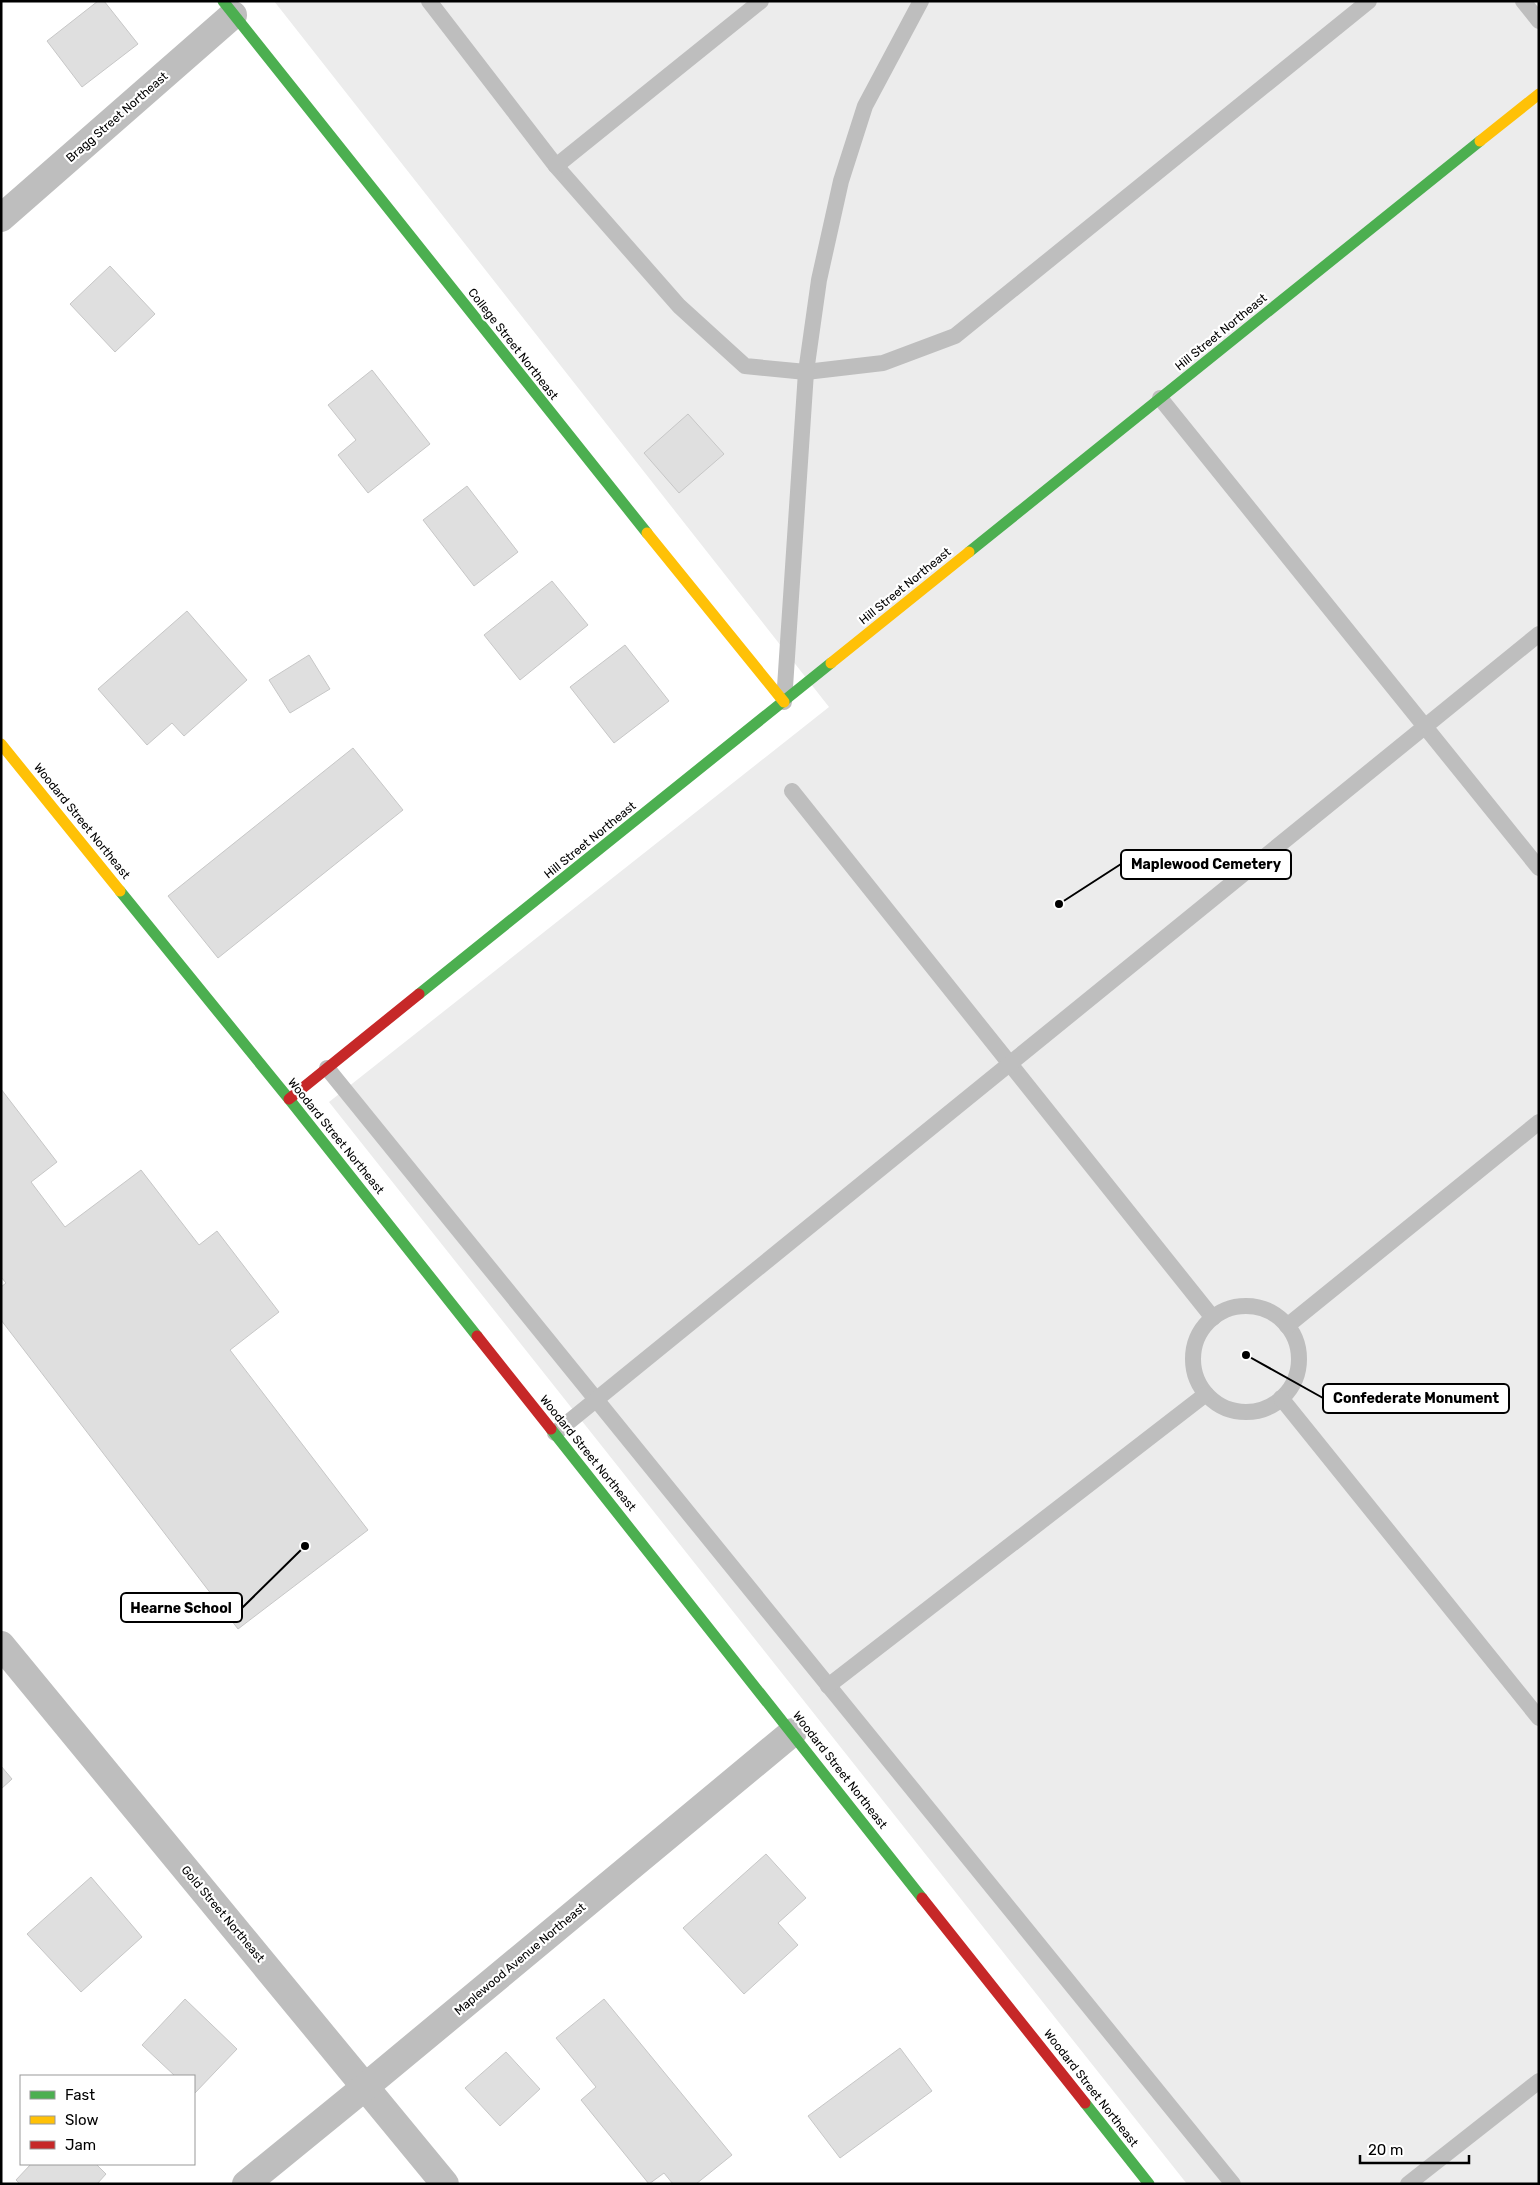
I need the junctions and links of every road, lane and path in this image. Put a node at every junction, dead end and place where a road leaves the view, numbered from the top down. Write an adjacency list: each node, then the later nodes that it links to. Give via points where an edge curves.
1 (429, 1): 9 (lane)
2 (761, 1): 9 (lane)
3 (921, 1): 11 (lane, via 865,106 841,181 819,280)
4 (1369, 1): 11 (lane, via 955,336 883,363)
5 (1523, 1): 7 (lane)
6 (228, 8): 10 (street, Bragg Street Northeast); 14 (street, College Street Northeast)
7 (1539, 21)
8 (1539, 94): 12 (street, Hill Street Northeast)
9 (556, 166): 11 (lane, via 679,306 745,366)
10 (1, 218)
11 (806, 372): 14 (lane)
12 (1160, 398): 14 (street, Hill Street Northeast); 15 (lane)
13 (1539, 634): 15 (lane)
14 (784, 702): 20 (street, Hill Street Northeast)
15 (1425, 726): 18 (lane); 19 (lane)
16 (1, 744): 21 (street, Woodard Street Northeast)
17 (792, 791): 19 (lane)
18 (1539, 868)
19 (1010, 1064): 23 (lane); 27 (lane)
20 (327, 1068): 21 (street, Hill Street Northeast); 27 (lane)
21 (289, 1099): 28 (street, Woodard Street Northeast)
22 (1539, 1122): 24 (lane)
23 (1213, 1318): 24 (lane, via 1235,1307 1252,1307 1268,1312); 25 (lane, via 1197,1338 1193,1353 1194,1372)
24 (1286, 1326): 26 (lane, via 1298,1350 1298,1367 1292,1384)
25 (1206, 1394): 26 (lane, via 1230,1410 1248,1412 1266,1408); 30 (lane)
26 (1281, 1398): 31 (lane)
27 (596, 1401): 28 (lane); 30 (lane)
28 (555, 1433): 32 (street, Woodard Street Northeast)
29 (1, 1646): 34 (street, Gold Street Northeast)
30 (828, 1686): 38 (lane)
31 (1539, 1718)
32 (793, 1732): 34 (street, Maplewood Avenue Northeast); 37 (street, Woodard Street Northeast)
33 (1539, 2081): 39 (lane)
34 (366, 2087): 35 (street, Maplewood Avenue Northeast); 36 (street, Gold Street Northeast)
35 (246, 2184)
36 (445, 2184)
37 (1149, 2184)
38 (1233, 2184)
39 (1408, 2184)

